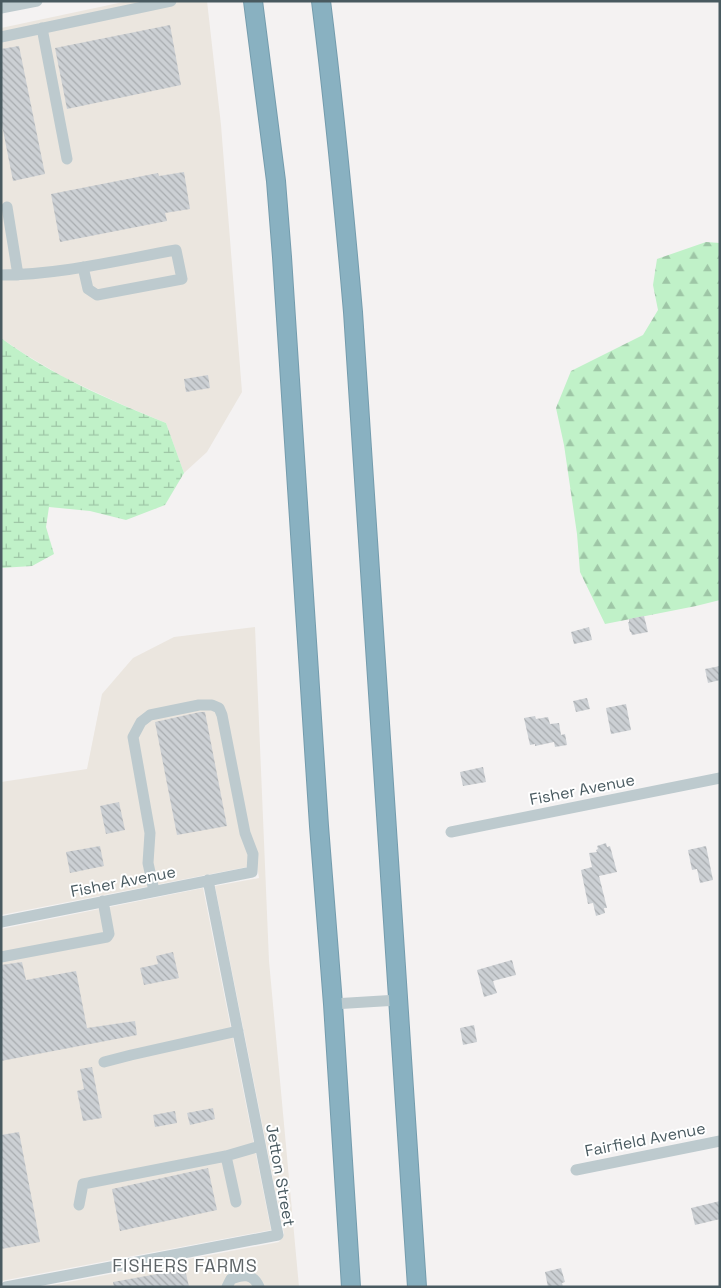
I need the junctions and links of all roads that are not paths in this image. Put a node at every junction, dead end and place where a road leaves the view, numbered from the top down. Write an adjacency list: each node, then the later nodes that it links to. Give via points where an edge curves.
1 (36, 1): 5 (street)
2 (253, 1): 21 (highway, via 276,181)
3 (321, 1): 20 (highway, via 352,312)
4 (171, 2): 6 (street)
5 (1, 8)
6 (42, 28): 7 (street); 8 (street)
7 (1, 37)
8 (67, 159)
9 (7, 207): 11 (street)
10 (83, 267): 10 (street, via 176,250 182,279 97,295 88,289); 11 (street)
11 (18, 274): 12 (street)
12 (1, 275)
13 (720, 778): 14 (street, Fisher Avenue)
14 (451, 832)
15 (208, 880): 16 (street, Fisher Avenue); 16 (street, Fisher Avenue, via 252,872 253,854 245,833 222,715 219,708 199,705 150,715 141,722 133,737 150,833 148,863); 22 (street, Jetton Street)
16 (154, 891): 17 (street, Fisher Avenue)
17 (103, 901): 18 (street, Fisher Avenue); 19 (street, via 107,937)
18 (1, 922)
19 (1, 958)
20 (398, 1000): 21 (street); 36 (highway)
21 (333, 1004): 30 (highway)
22 (238, 1031): 23 (street); 25 (street, Jetton Street)
23 (104, 1062)
24 (720, 1141): 27 (street, Fairfield Avenue)
25 (260, 1146): 26 (street); 31 (street, Jetton Street, via 278,1235)
26 (226, 1156): 28 (street); 29 (street, via 83,1184)
27 (576, 1170)
28 (236, 1202)
29 (79, 1206)
30 (348, 1252): 34 (highway); 35 (highway)
31 (6, 1287)
32 (227, 1287): 33 (street, via 231,1278 241,1275 250,1276)
33 (260, 1287)
34 (341, 1287)
35 (351, 1287)
36 (417, 1287)

